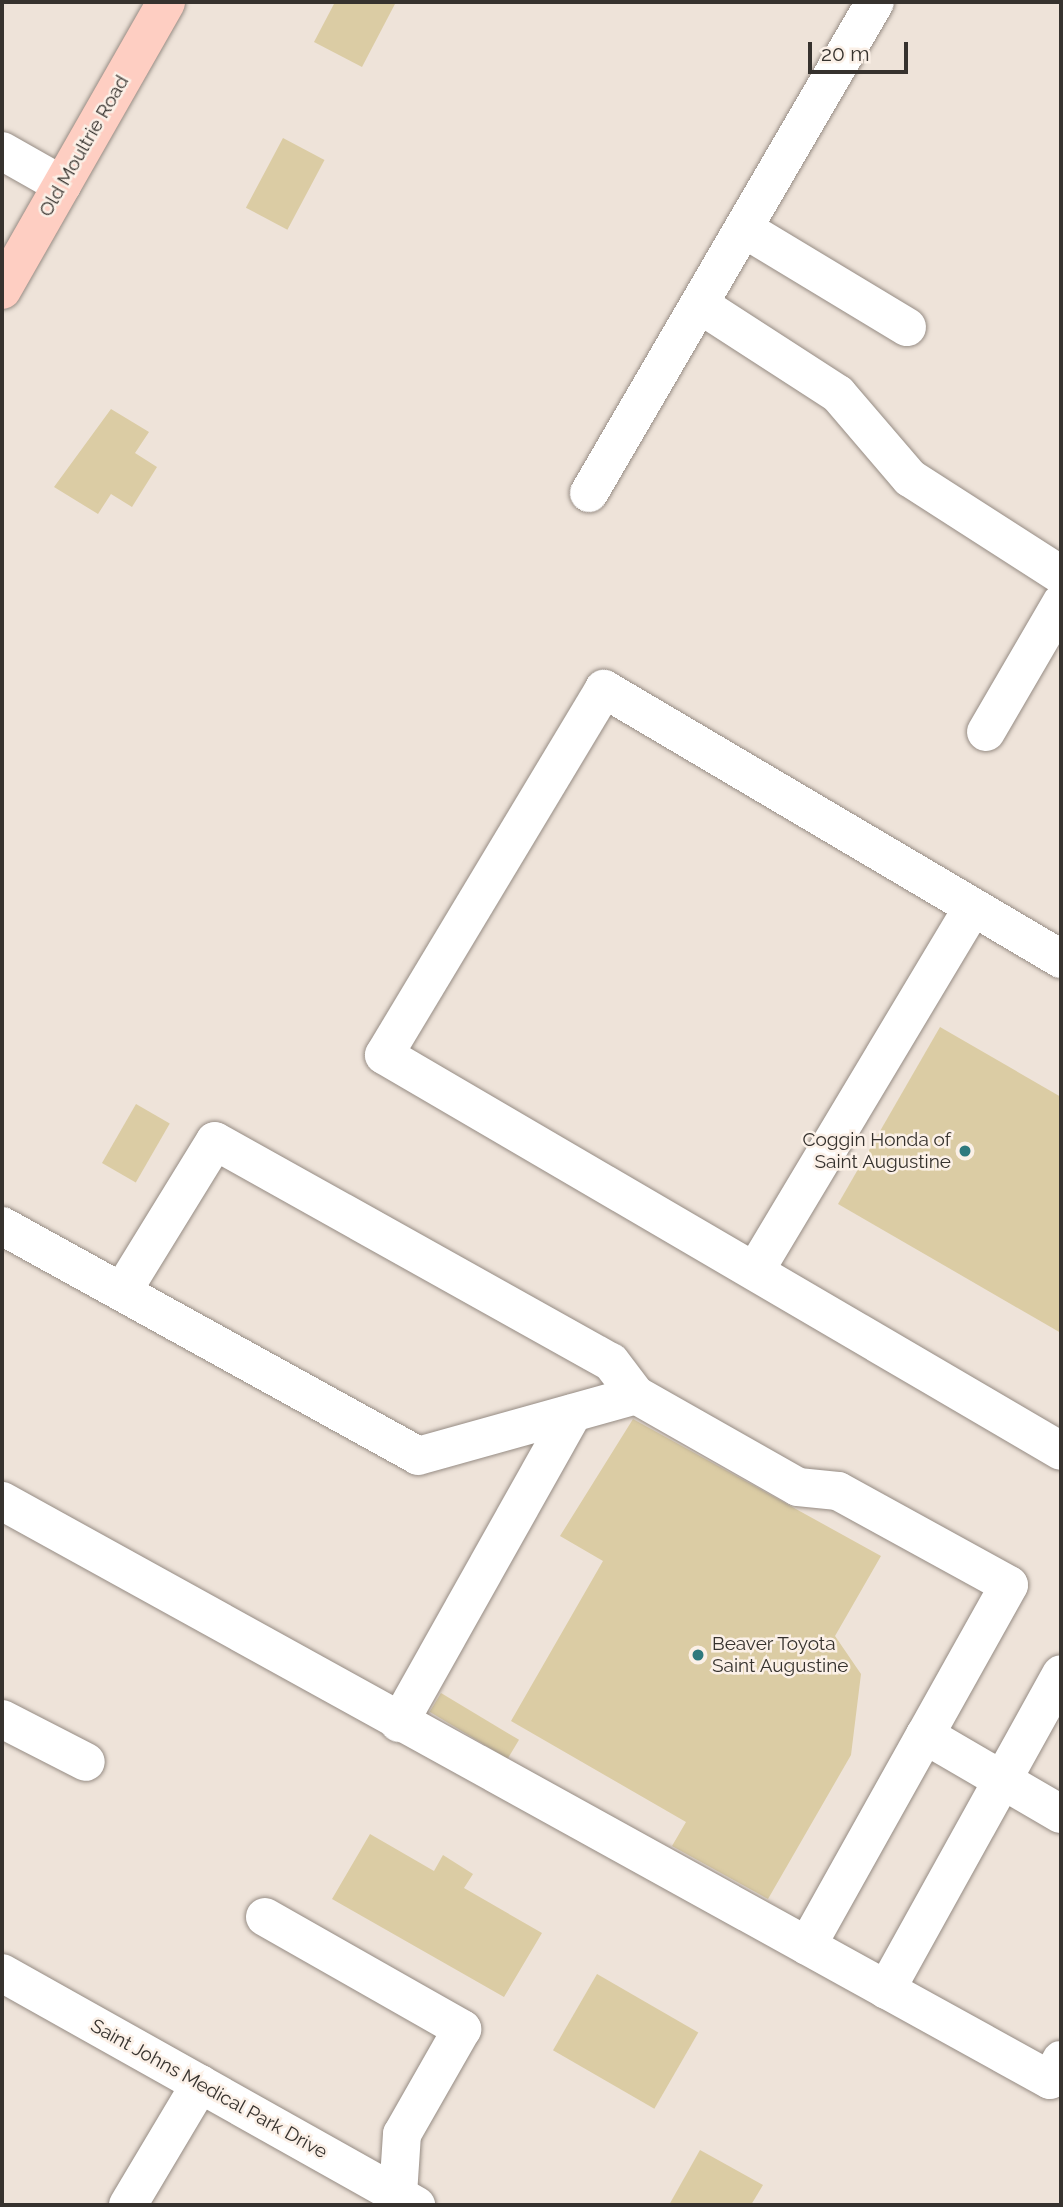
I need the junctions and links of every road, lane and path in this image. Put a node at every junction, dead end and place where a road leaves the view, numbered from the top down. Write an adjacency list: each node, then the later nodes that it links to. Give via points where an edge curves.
1 (166, 2): 4 (main road, Old Moultrie Road)
2 (875, 2): 5 (street)
3 (2, 151): 4 (street)
4 (62, 185): 6 (main road, Old Moultrie Road)
5 (746, 230): 7 (street); 8 (street)
6 (2, 290)
7 (702, 306): 9 (street); 10 (street, via 838,394 910,478)
8 (907, 327)
9 (589, 493)
10 (1061, 575)
11 (1061, 603): 12 (street)
12 (986, 732)
13 (973, 907): 14 (street); 16 (street); 16 (street, via 604,689 391,1043 384,1055)
14 (1061, 959)
15 (2, 1226): 17 (street)
16 (755, 1272): 20 (street)
17 (122, 1292): 18 (street, via 215,1141 611,1362); 19 (street, via 418,1456)
18 (636, 1395): 19 (street); 25 (street, via 798,1487 838,1492 1009,1585)
19 (573, 1413): 24 (street)
20 (1061, 1451)
21 (2, 1501): 24 (street)
22 (1061, 1674): 27 (street)
23 (2, 1719): 26 (street)
24 (399, 1723): 30 (street)
25 (925, 1735): 27 (street); 30 (street)
26 (86, 1762)
27 (1003, 1780): 28 (street); 32 (street)
28 (1061, 1814)
29 (265, 1917): 35 (street, via 463,2029 402,2134)
30 (807, 1946): 32 (street)
31 (2, 1973): 34 (street, Saint Johns Medical Park Drive)
32 (886, 1990): 33 (street, via 1050,2080)
33 (1061, 2060)
34 (200, 2084): 35 (street, Saint Johns Medical Park Drive); 36 (street)
35 (407, 2200)
36 (128, 2205)

